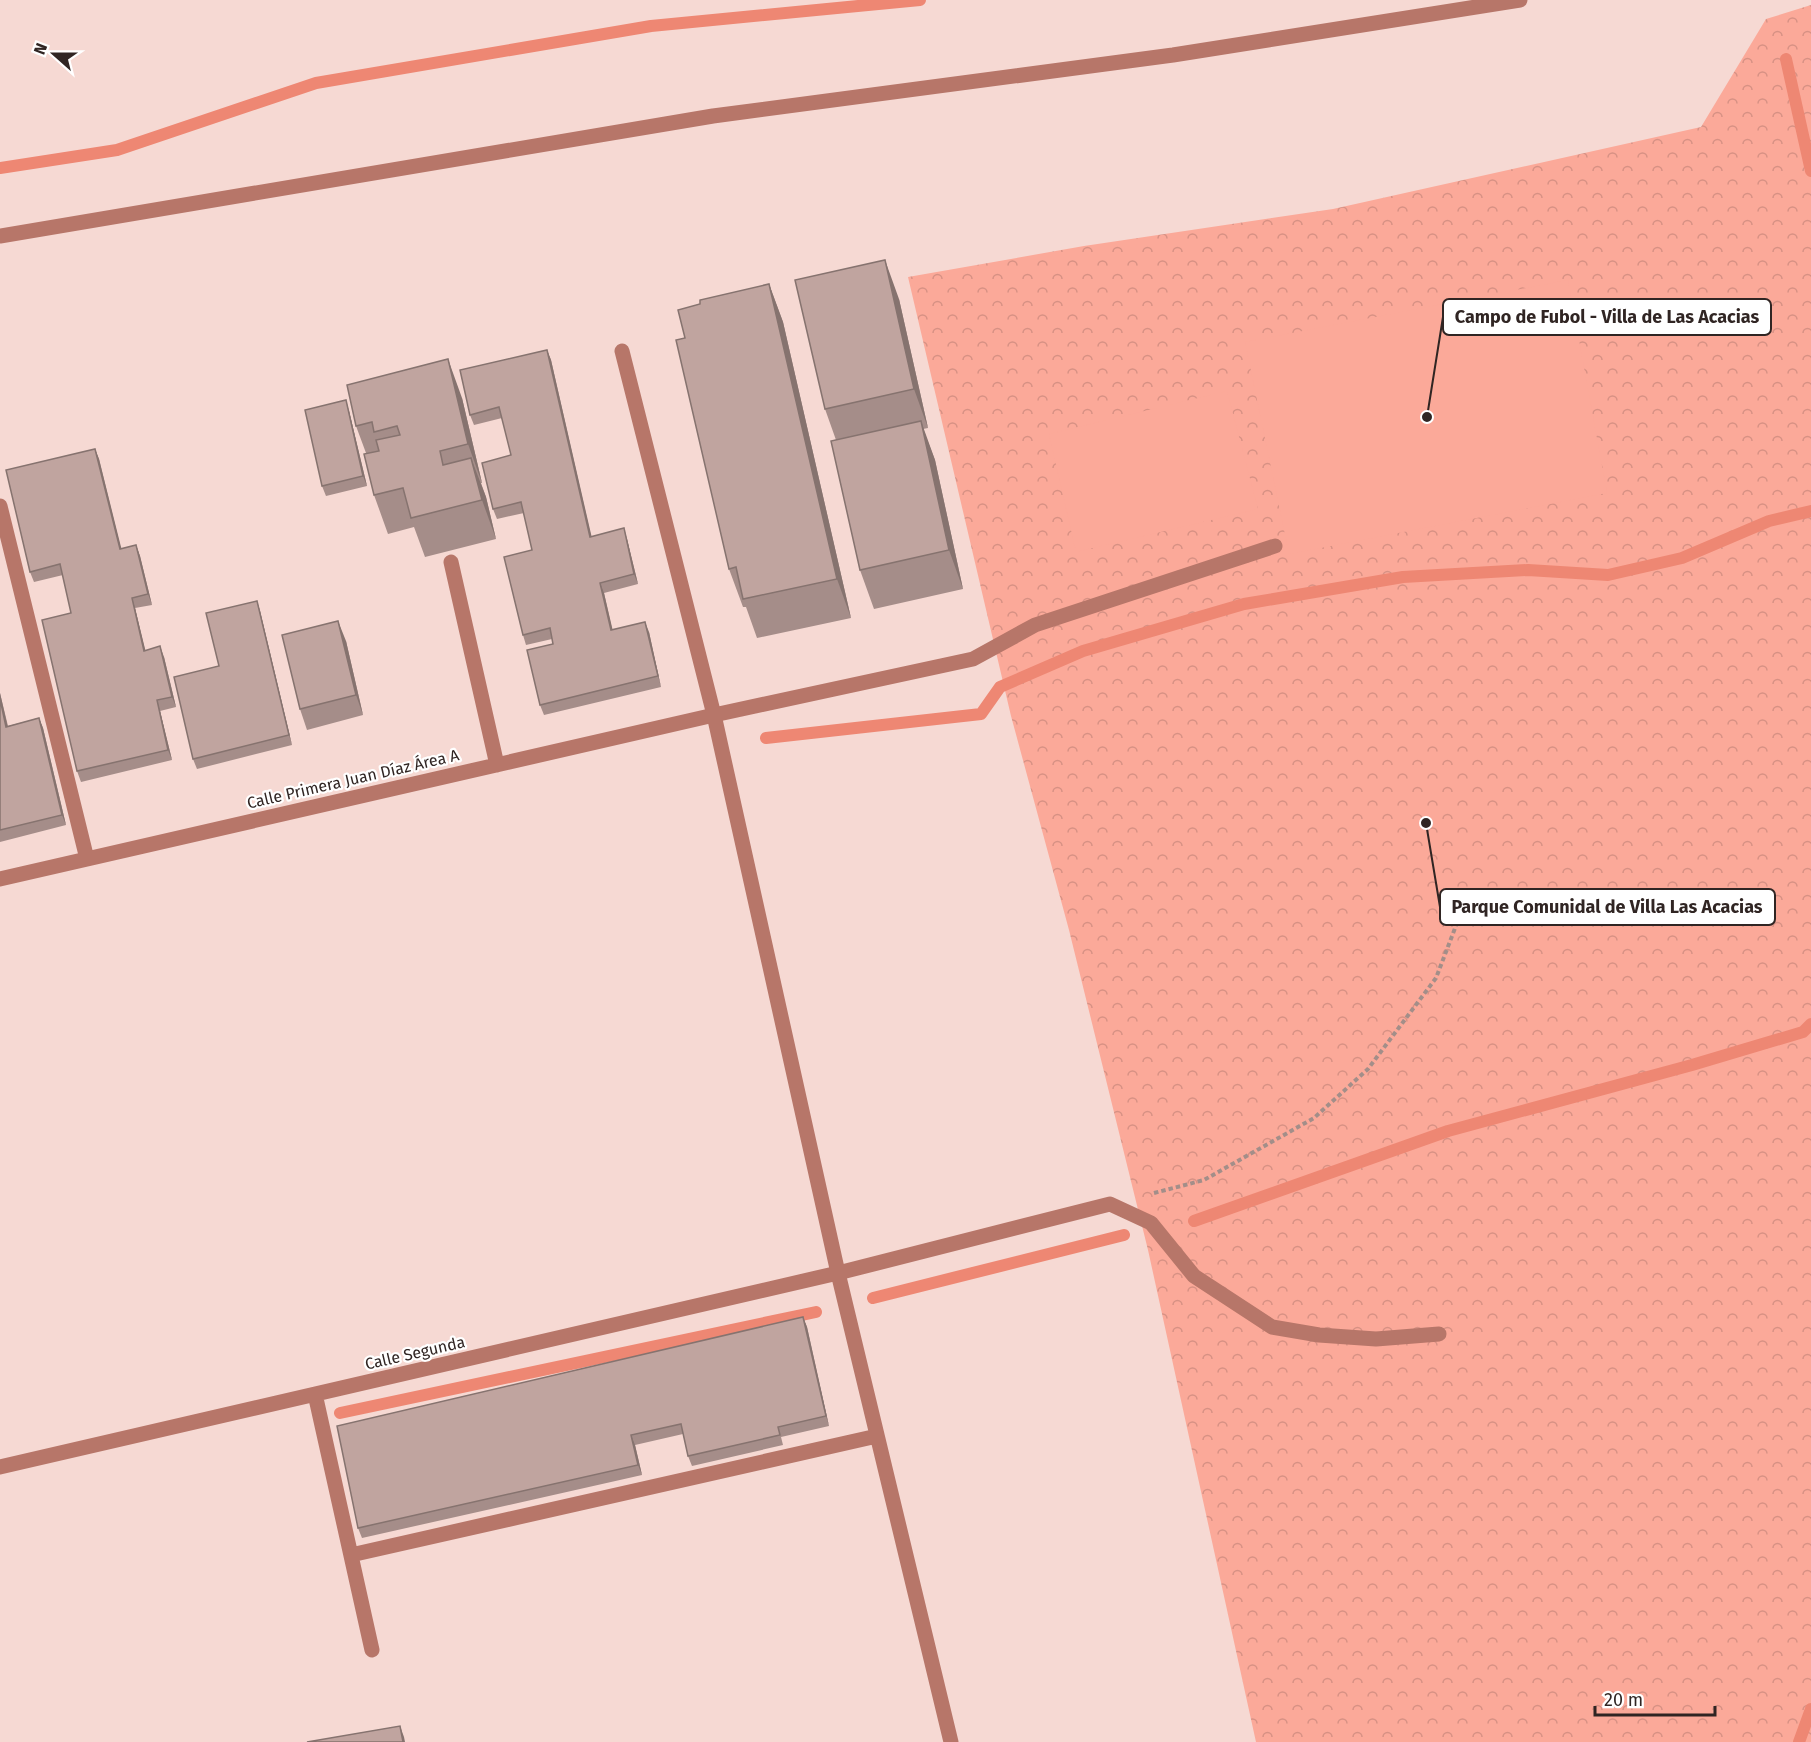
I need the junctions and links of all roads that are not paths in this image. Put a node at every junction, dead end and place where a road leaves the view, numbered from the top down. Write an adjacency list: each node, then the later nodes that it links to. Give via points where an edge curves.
1 (1520, 0): 2 (street, via 1173,55 713,116)
2 (0, 236)
3 (621, 351): 7 (street)
4 (0, 506): 9 (street)
5 (1275, 546): 7 (street, Calle Primera Juan Díaz Área A, via 1035,625 973,659)
6 (451, 562): 8 (street)
7 (714, 715): 8 (street, Calle Primera Juan Díaz Área A); 11 (street)
8 (497, 765): 9 (street, Calle Primera Juan Díaz Área A)
9 (87, 859): 10 (street, Calle Primera Juan Díaz Área A)
10 (0, 879)
11 (838, 1273): 12 (street, Calle Segunda, via 1110,1204 1151,1223 1194,1276 1272,1327 1376,1339); 13 (street, Calle Segunda); 14 (street)
12 (1439, 1334)
13 (315, 1394): 15 (street, Calle Segunda); 16 (street)
14 (877, 1436): 16 (street); 18 (street)
15 (0, 1467)
16 (351, 1555): 17 (street)
17 (372, 1650)
18 (951, 1742)

